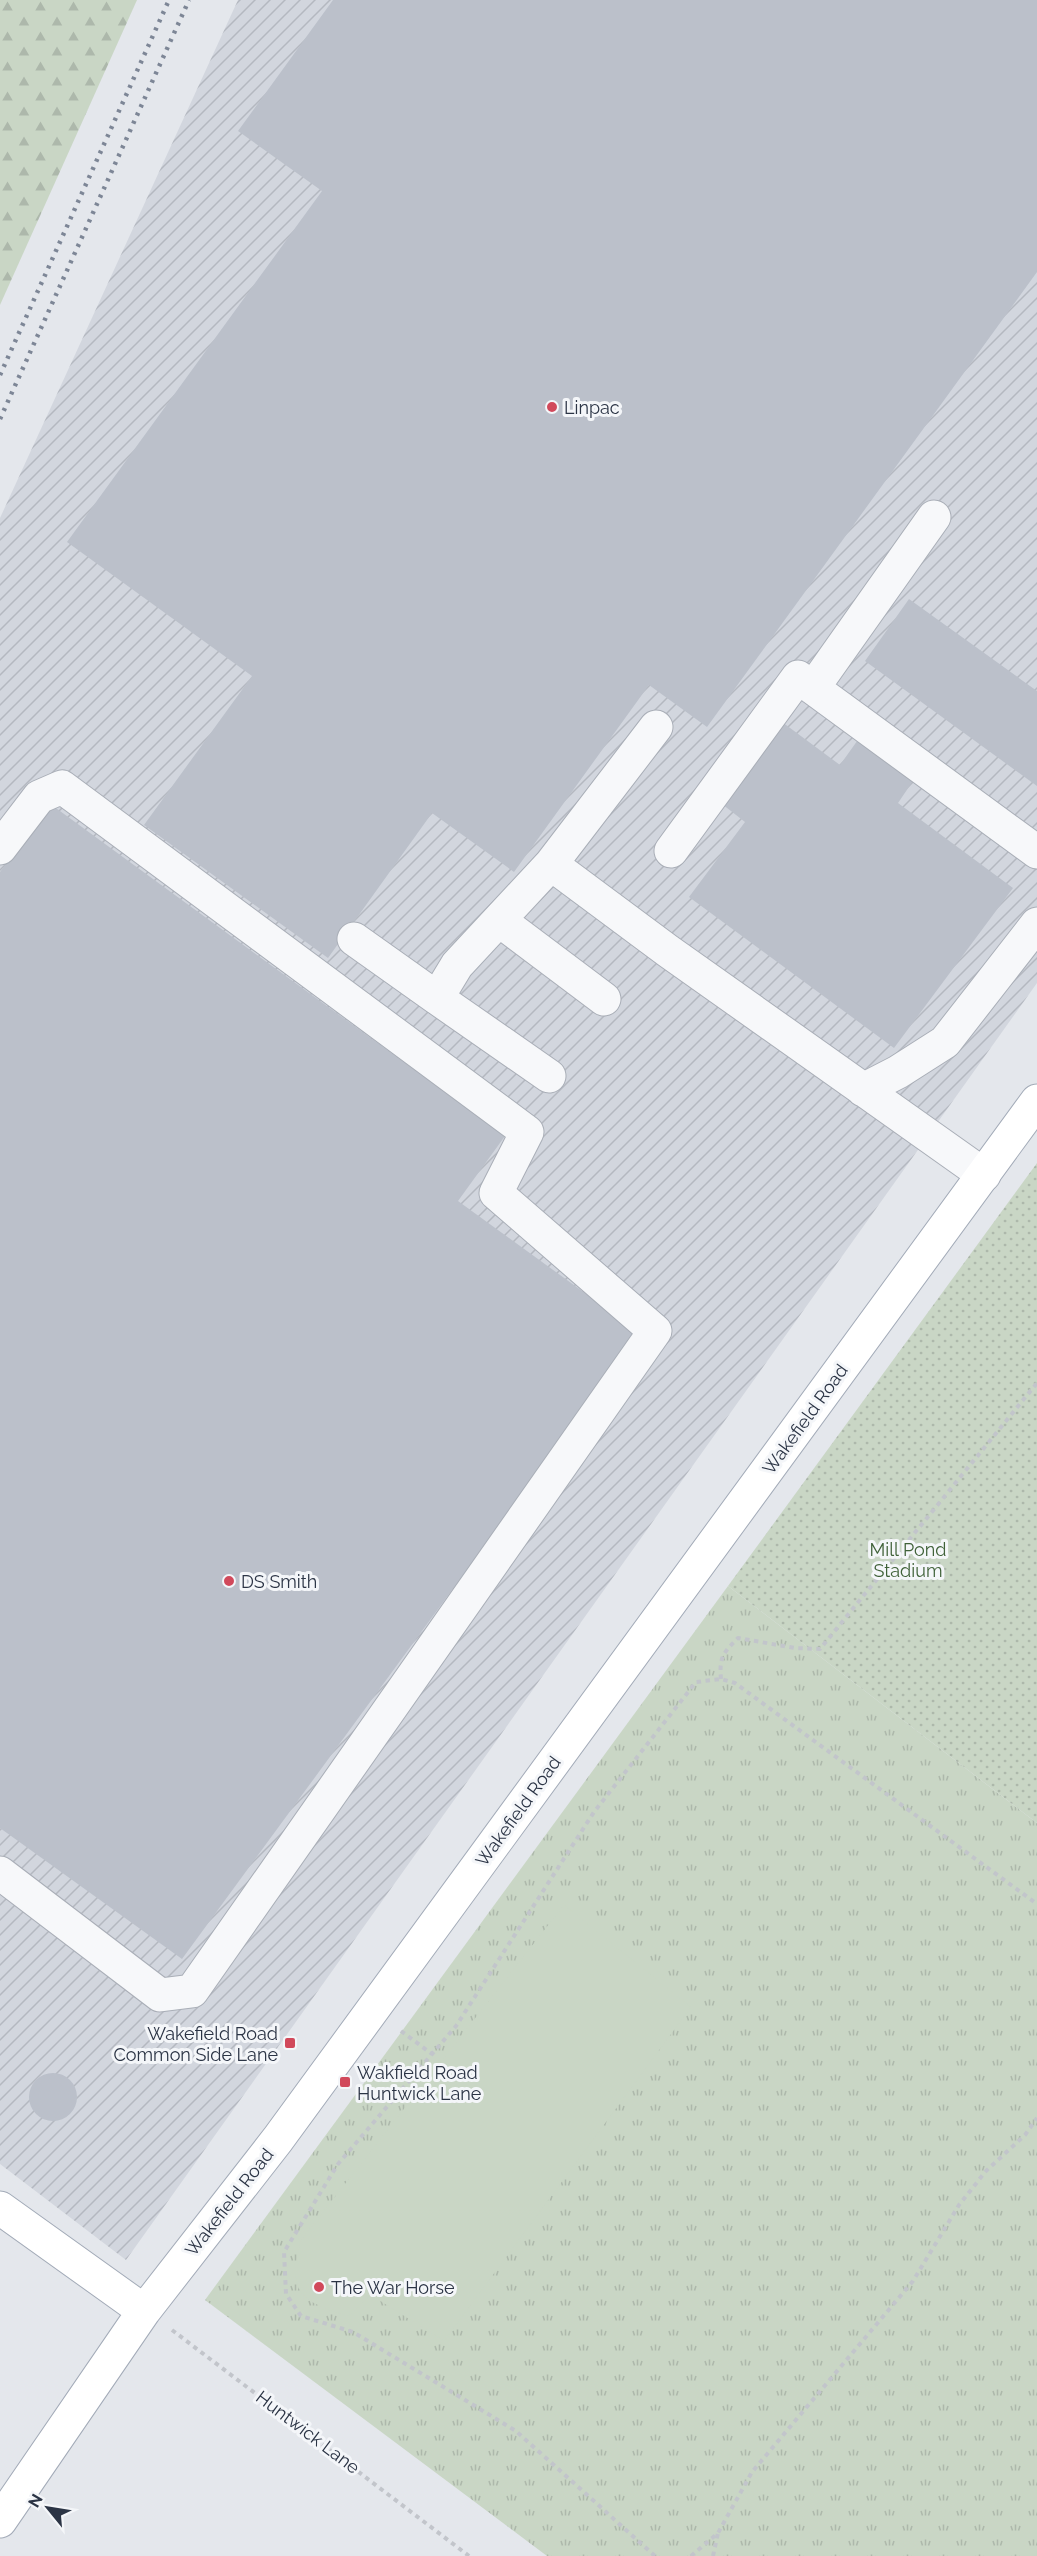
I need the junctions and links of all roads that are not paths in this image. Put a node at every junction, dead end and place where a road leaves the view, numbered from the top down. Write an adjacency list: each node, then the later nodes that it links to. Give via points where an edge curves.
1 (934, 517): 2 (lane)
2 (813, 688): 5 (lane, via 798,677); 6 (lane)
3 (656, 727): 7 (lane)
4 (0, 848): 17 (lane, via 39,797 62,787 526,1132 496,1193 655,1331 192,1991 160,1995)
5 (671, 851)
6 (1037, 852)
7 (551, 864): 8 (lane); 14 (lane)
8 (499, 920): 11 (lane, via 457,965); 12 (lane)
9 (1037, 924): 14 (lane, via 945,1042)
10 (354, 939): 11 (lane)
11 (437, 998): 13 (lane)
12 (604, 999)
13 (549, 1076)
14 (863, 1090): 16 (lane)
15 (1037, 1101): 16 (main road, Wakefield Road)
16 (984, 1176): 19 (main road, Wakefield Road, via 285,2130)
17 (0, 1872)
18 (0, 2208): 19 (main road)
19 (144, 2312): 20 (main road, Wakefield Road)
20 (0, 2521)

